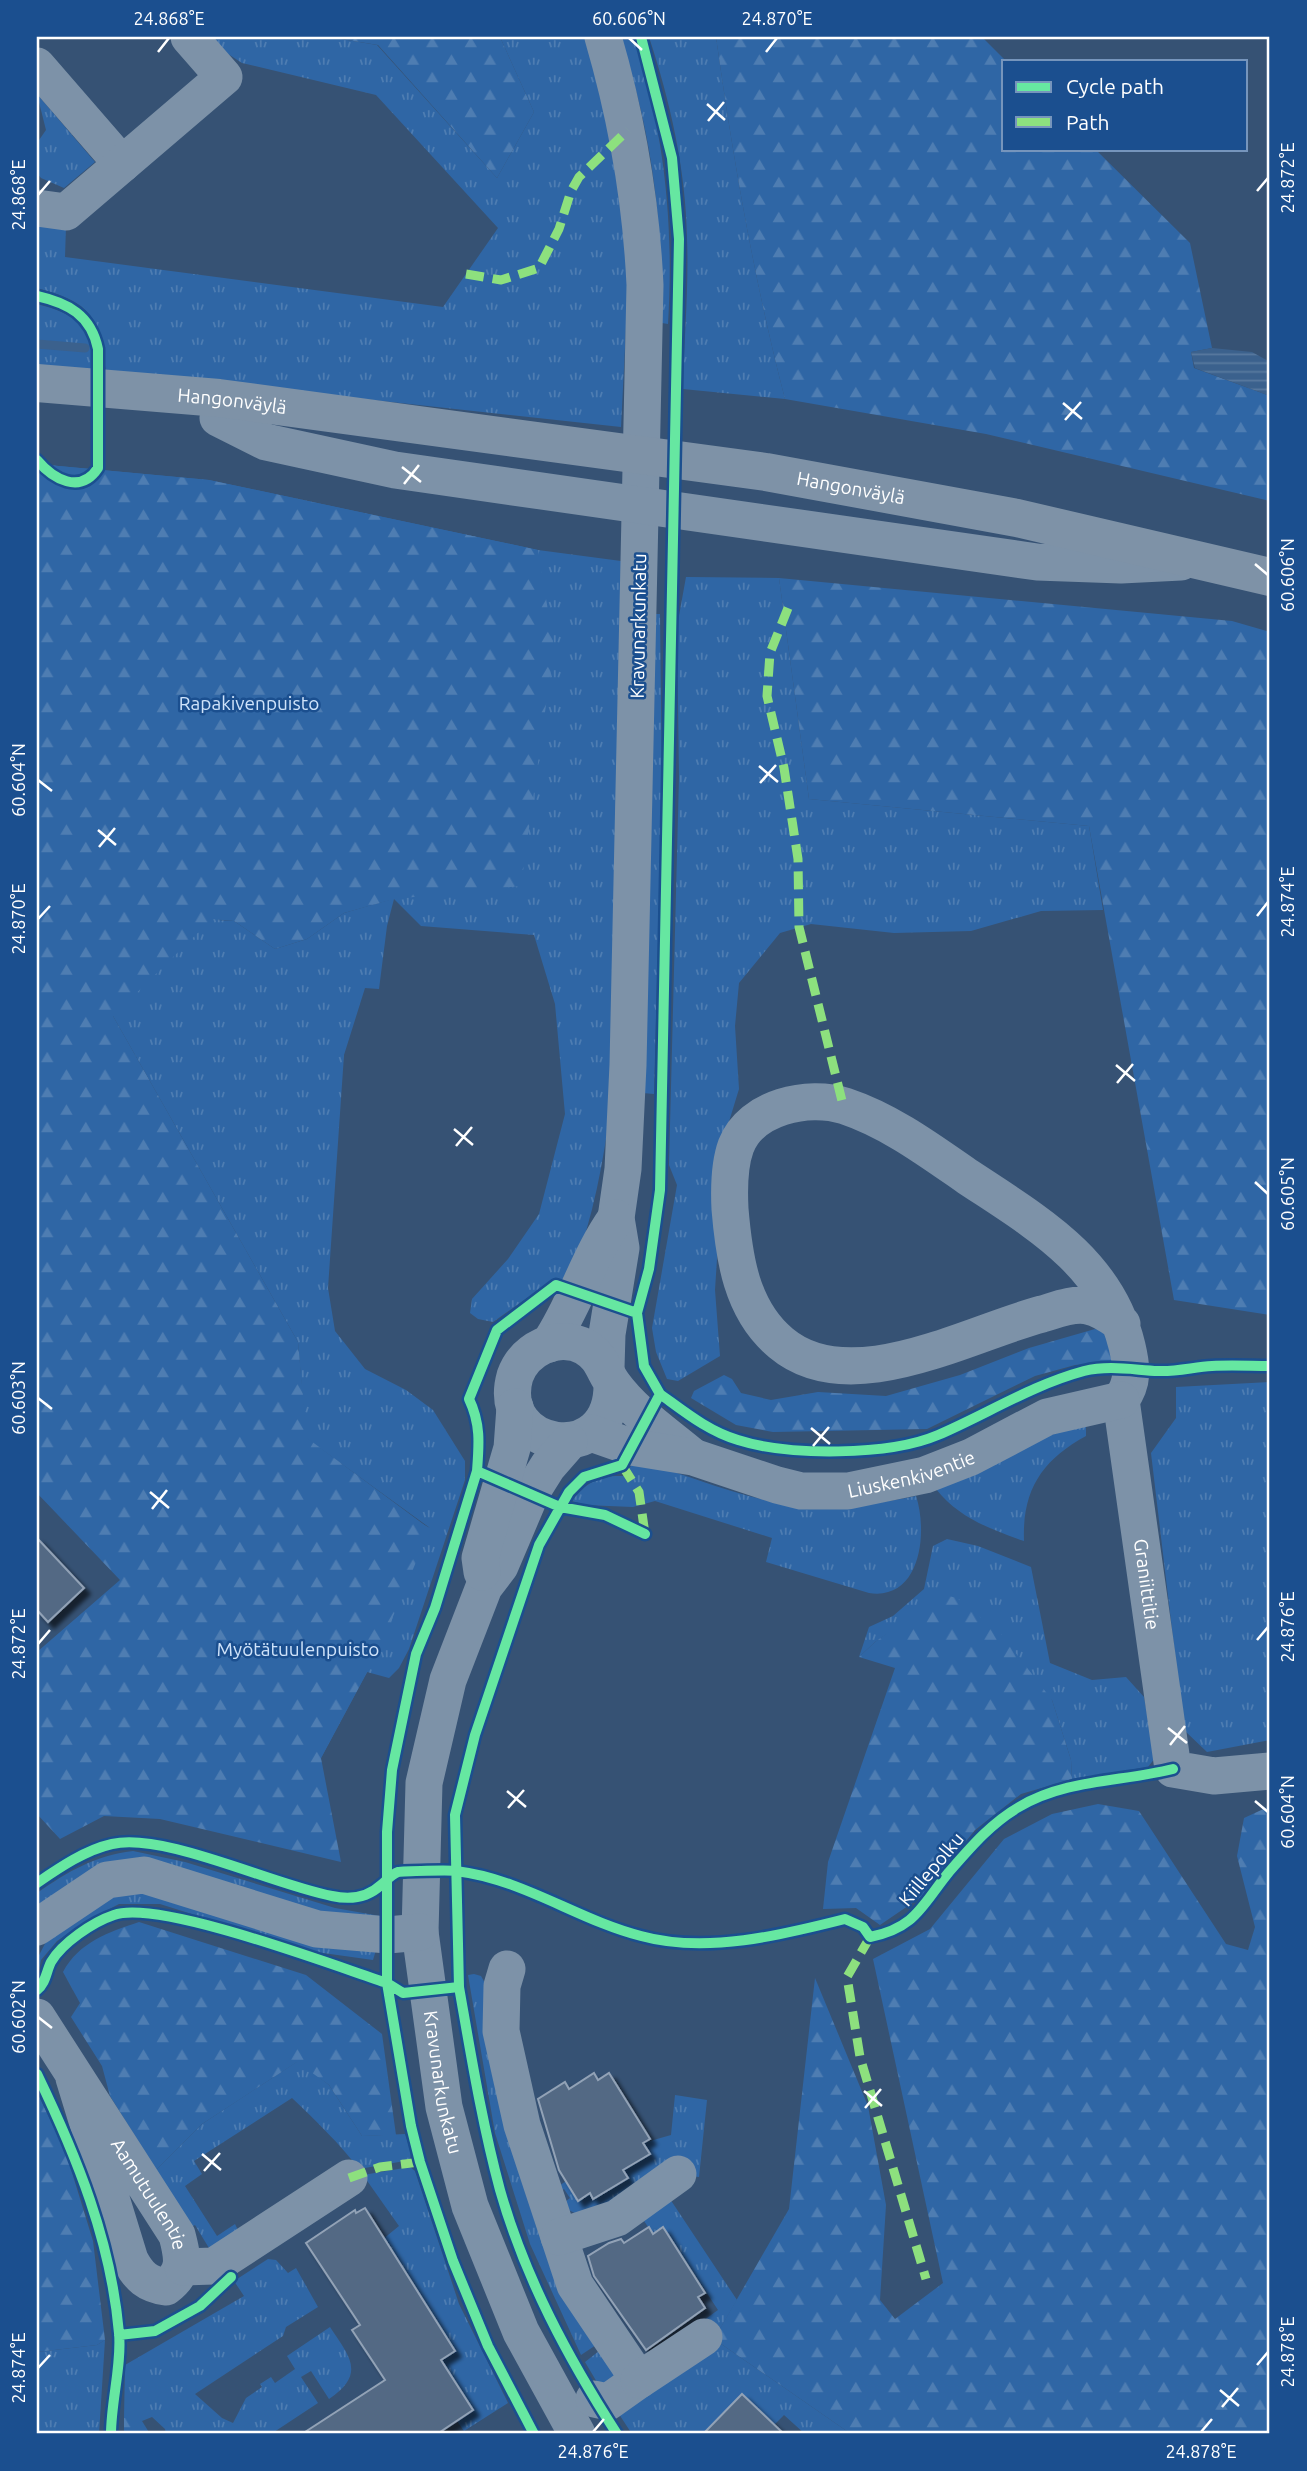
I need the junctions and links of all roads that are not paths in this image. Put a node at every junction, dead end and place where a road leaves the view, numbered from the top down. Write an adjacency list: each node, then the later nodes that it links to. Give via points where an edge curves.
1 (189, 37): 4 (street, via 224,77)
2 (603, 37): 12 (street, Kravunarkunkatu, via 633,156 642,215 645,303 628,1065)
3 (37, 65): 4 (street)
4 (122, 164): 5 (street, via 66,212)
5 (37, 208)
6 (37, 383): 9 (highway, Hangonväylä, via 219,398)
7 (37, 409): 8 (highway, Hangonväylä)
8 (218, 418): 9 (highway, Hangonväylä); 10 (street, via 266,442 395,470 908,546 1037,562)
9 (425, 426): 10 (highway, Hangonväylä, via 853,486)
10 (1205, 561): 11 (highway, Hangonväylä)
11 (1270, 577)
12 (616, 1218): 14 (street, Kravunarkunkatu); 15 (street, Kravunarkunkatu, via 621,1248 607,1334)
13 (1122, 1324): 13 (street, via 1111,1299 1073,1251 904,1133 843,1105 809,1102 781,1106 761,1117 737,1144 730,1207 738,1277 761,1321 782,1344 813,1361 843,1367 877,1364 927,1353 1072,1306 1087,1306); 16 (street, via 1132,1367)
14 (549, 1344): 15 (street, via 582,1345 596,1355); 17 (street, via 535,1350 517,1371)
15 (609, 1375): 18 (street, via 609,1411); 19 (street, Liuskenkiventie)
16 (1121, 1400): 19 (street, Liuskenkiventie, via 1046,1417 971,1457 925,1475 848,1491 777,1485); 21 (street, Graniittitie, via 1173,1769 1214,1776)
17 (515, 1407): 18 (street, via 523,1422 551,1441); 20 (street, Kravunarkunkatu, via 512,1448 480,1558)
18 (580, 1437): 19 (street, Liuskenkiventie); 20 (street, Kravunarkunkatu, via 548,1465 500,1566)
19 (693, 1457)
20 (484, 1587): 23 (street, Kravunarkunkatu, via 448,1680 426,1770)
21 (1270, 1771)
22 (37, 1927): 23 (street, via 107,1880 144,1875 317,1928 352,1934)
23 (420, 1932): 34 (street, Kravunarkunkatu, via 444,2107 470,2206 521,2332)
24 (508, 1969): 29 (street, via 502,1986 501,2031 522,2125)
25 (37, 2017): 26 (street, Aamutuulentie)
26 (74, 2078): 30 (street, Aamutuulentie, via 177,2235); 30 (street, Aamutuulentie, via 138,2276 166,2287)
27 (678, 2174): 29 (street, via 617,2218)
28 (349, 2178): 30 (street, via 214,2266)
29 (559, 2238): 32 (street, via 575,2284)
30 (183, 2267)
31 (705, 2337): 32 (street)
32 (639, 2381): 33 (street, via 608,2402)
33 (594, 2399)
34 (577, 2434)

